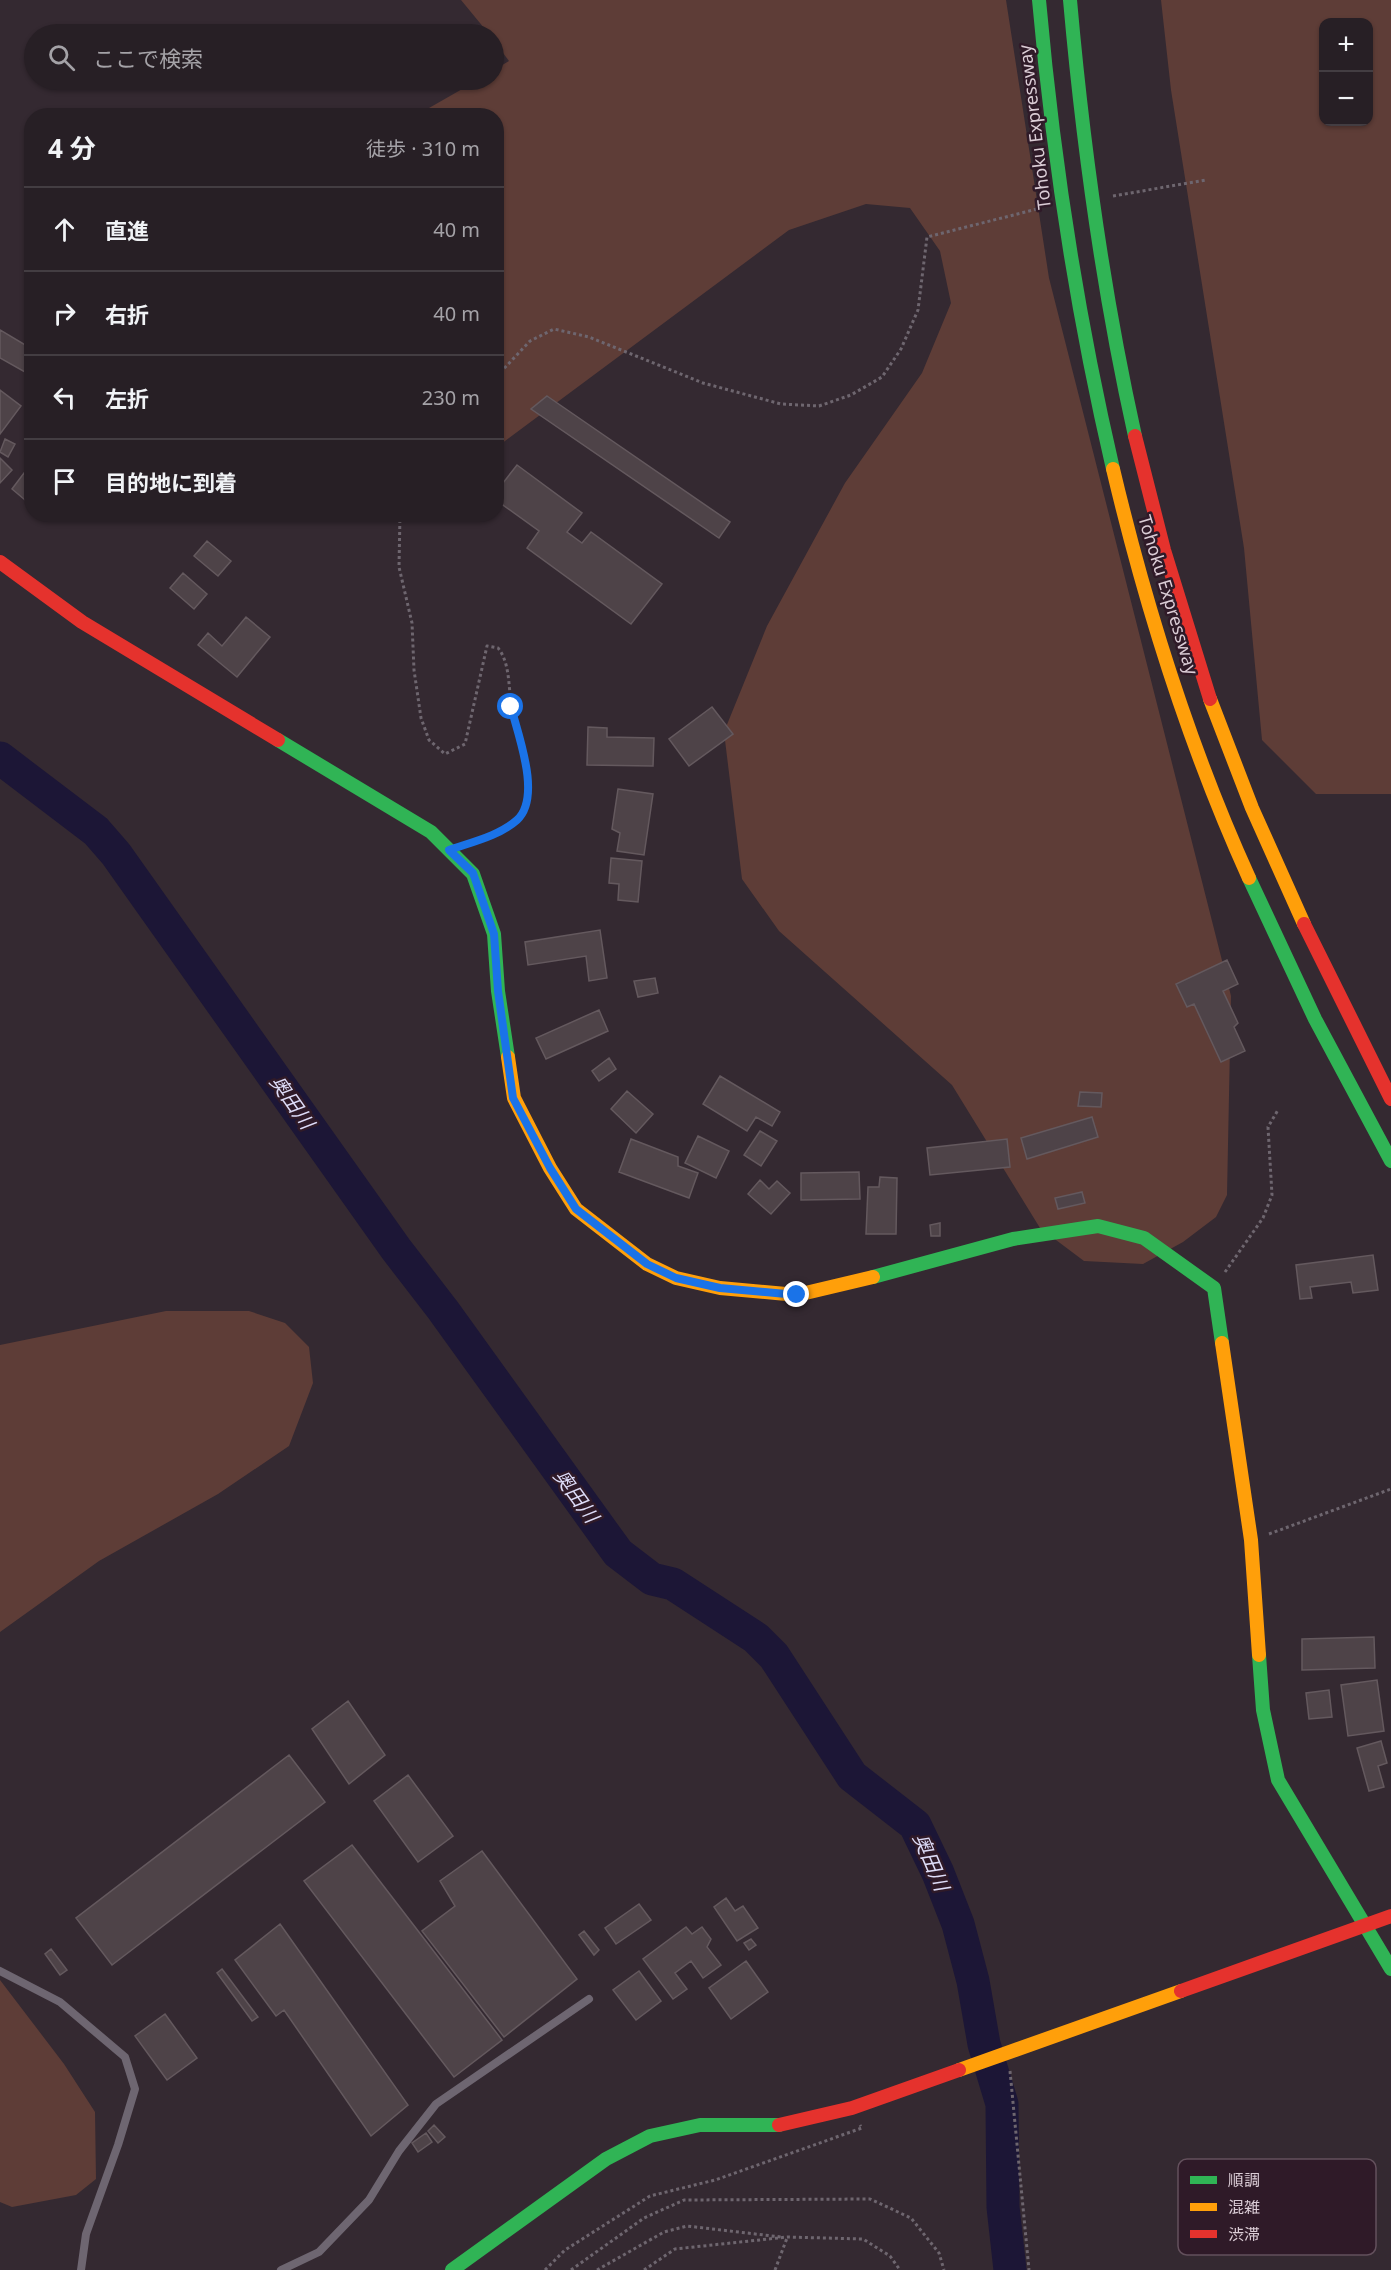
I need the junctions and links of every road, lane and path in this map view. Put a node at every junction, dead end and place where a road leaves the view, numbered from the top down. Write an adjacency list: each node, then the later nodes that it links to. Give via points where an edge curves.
1 (1039, 0): 10 (main road, Tohoku Expressway, via 1056,162 1075,288 1113,472 1158,634 1207,775 1290,970)
2 (1070, 0): 8 (main road, Tohoku Expressway, via 1085,159 1104,284 1143,465 1186,626 1274,856)
3 (1019, 212): 4 (path, via 927,237 918,310 901,349 882,376 851,395 819,406 781,404 703,383 589,337 554,329 530,341)
4 (504, 369)
5 (400, 522): 7 (path, via 399,567 412,623 421,718 429,740 446,754 465,744 487,646 498,648 504,655 511,707 529,782 528,801 519,819 496,834)
6 (0, 562): 7 (main road, via 82,622 431,832)
7 (449, 850): 11 (main road, via 473,873 494,934 513,1098 576,1209 647,1264 676,1278 720,1288 797,1295 1013,1239 1098,1226 1144,1238)
8 (1391, 1100)
9 (1278, 1110): 11 (path, via 1268,1127 1272,1195 1263,1218)
10 (1391, 1161)
11 (1214, 1288): 13 (main road)
12 (1391, 1489): 13 (path)
13 (1251, 1540): 15 (main road, via 1263,1710 1278,1780)
14 (1391, 1916): 15 (main road)
15 (1365, 1927): 16 (main road); 19 (main road)
16 (1391, 1969)
17 (0, 1971): 22 (lane, via 60,2002 125,2056 135,2089 86,2234)
18 (589, 1999): 23 (lane, via 436,2104 399,2151 369,2200 319,2252)
19 (1006, 2052): 20 (main road); 32 (path)
20 (852, 2108): 24 (main road, via 773,2126 700,2125 650,2136 606,2159); 25 (path, via 862,2128 715,2180 650,2196 565,2250)
21 (787, 2237): 27 (path, via 687,2226 664,2232); 28 (path, via 675,2249); 29 (path); 30 (path, via 863,2239 890,2256)
22 (81, 2270)
23 (281, 2270)
24 (452, 2270)
25 (545, 2270)
26 (571, 2270): 31 (path, via 644,2218 684,2200 870,2199 911,2218 939,2253)
27 (597, 2270)
28 (644, 2270)
29 (775, 2270)
30 (900, 2270)
31 (944, 2270)
32 (1029, 2270)

